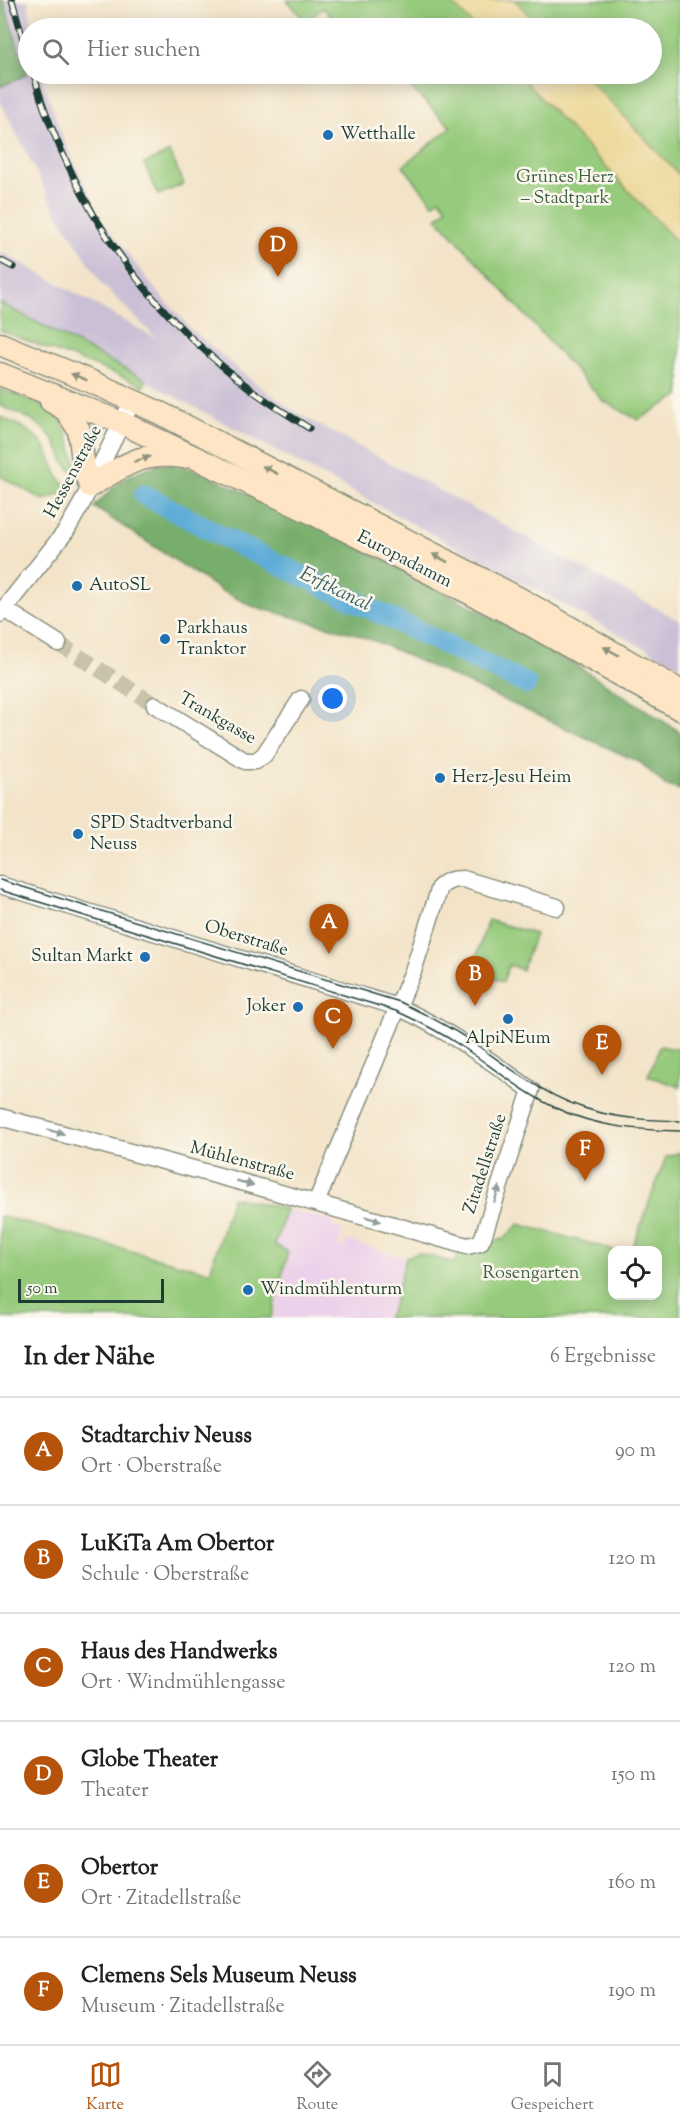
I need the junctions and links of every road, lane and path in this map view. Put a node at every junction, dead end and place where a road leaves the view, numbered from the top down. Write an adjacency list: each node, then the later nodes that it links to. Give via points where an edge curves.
1 (0, 344): 4 (main road, Europadamm, one-way to 1)
2 (0, 375): 3 (main road, Europadamm)
3 (39, 390): 5 (main road, Europadamm); 7 (main road, via 74,420)
4 (133, 400): 5 (street, Hessenstraße); 11 (main road, Europadamm, one-way to 4, via 522,600)
5 (122, 423): 6 (main road, Europadamm); 7 (street, Hessenstraße)
6 (206, 461): 7 (main road, one-way to 6, via 143,457 165,455); 9 (main road, Europadamm)
7 (90, 486): 8 (street, Hessenstraße, via 66,531)
8 (2, 612): 10 (street)
9 (515, 616): 14 (main road, Europadamm); 15 (main road)
10 (58, 644)
11 (680, 691)
12 (301, 699): 13 (street, Trankgasse, via 256,761 245,761)
13 (155, 705)
14 (680, 709)
15 (680, 724)
16 (0, 885): 18 (street, Oberstraße)
17 (557, 907): 18 (street, via 463,879 446,882 437,894)
18 (398, 1007): 19 (street, Oberstraße, via 462,1041); 21 (street)
19 (531, 1090): 22 (street, Zitadellstraße, one-way to 19, via 483,1237)
20 (0, 1116): 21 (street, Mühlenstraße, one-way to 21)
21 (316, 1203): 22 (street, Mühlenstraße, one-way to 22)
22 (474, 1246)

